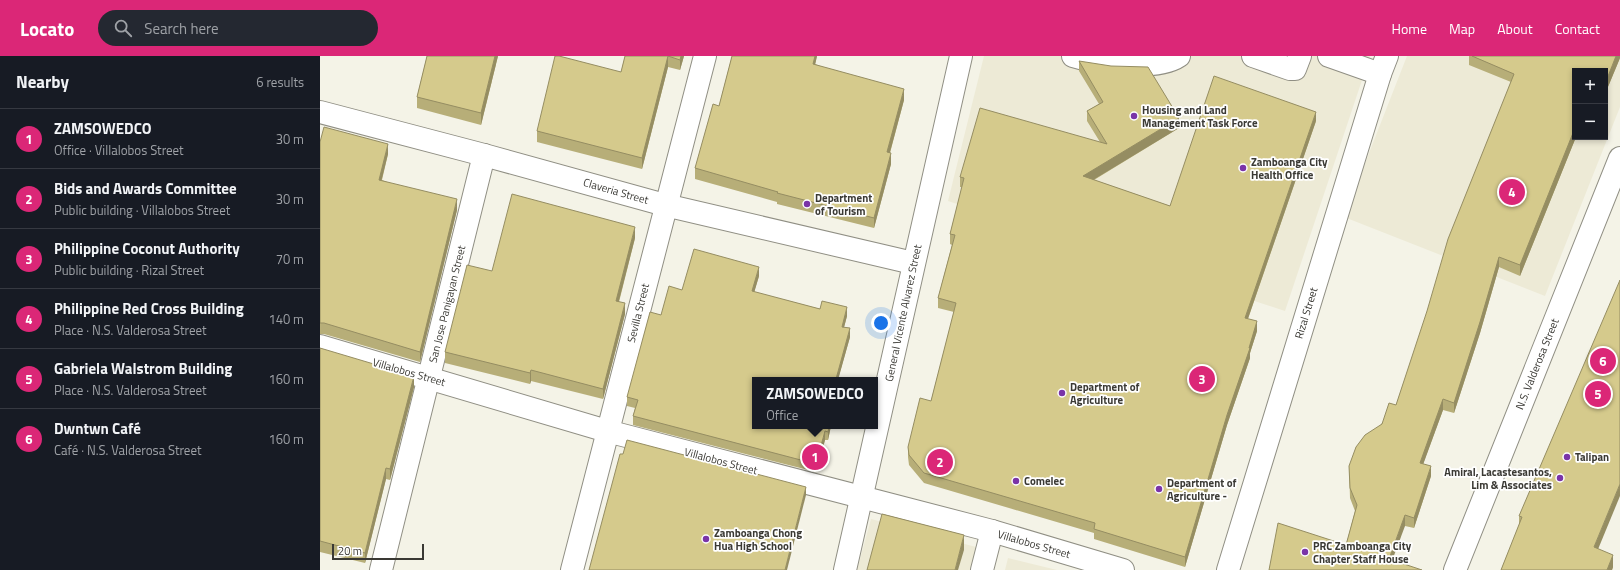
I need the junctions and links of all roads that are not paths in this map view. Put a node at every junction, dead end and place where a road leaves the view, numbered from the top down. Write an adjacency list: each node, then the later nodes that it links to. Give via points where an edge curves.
1 (705, 56): 12 (street, Sevilla Street)
2 (961, 56): 13 (street, General Vicente Alvarez Street)
3 (1073, 56): 4 (street, via 1139,66 1160,64)
4 (1179, 56)
5 (1253, 56): 6 (street, via 1296,69)
6 (1300, 56)
7 (1329, 56): 8 (street)
8 (1383, 65): 26 (street, Rizal Street)
9 (320, 112): 10 (street, Claveria Street)
10 (484, 154): 12 (street, Claveria Street); 15 (street, San Jose Panigayan Street)
11 (1620, 158): 27 (street, N.S. Valderosa Street)
12 (665, 205): 13 (street, Claveria Street); 18 (street, Sevilla Street)
13 (914, 263): 16 (street, General Vicente Alvarez Street)
14 (320, 346): 15 (street, Villalobos Street)
15 (429, 378): 18 (street, Villalobos Street); 21 (street, San Jose Panigayan Street)
16 (878, 426)
17 (877, 429): 19 (street, General Vicente Alvarez Street)
18 (607, 431): 19 (street, Villalobos Street); 22 (street, Sevilla Street)
19 (862, 498): 20 (street, Villalobos Street); 23 (street, General Vicente Alvarez Street)
20 (992, 531): 24 (street); 25 (street, Villalobos Street)
21 (381, 570)
22 (572, 570)
23 (845, 570)
24 (982, 570)
25 (1124, 570)
26 (1228, 570)
27 (1455, 570)

